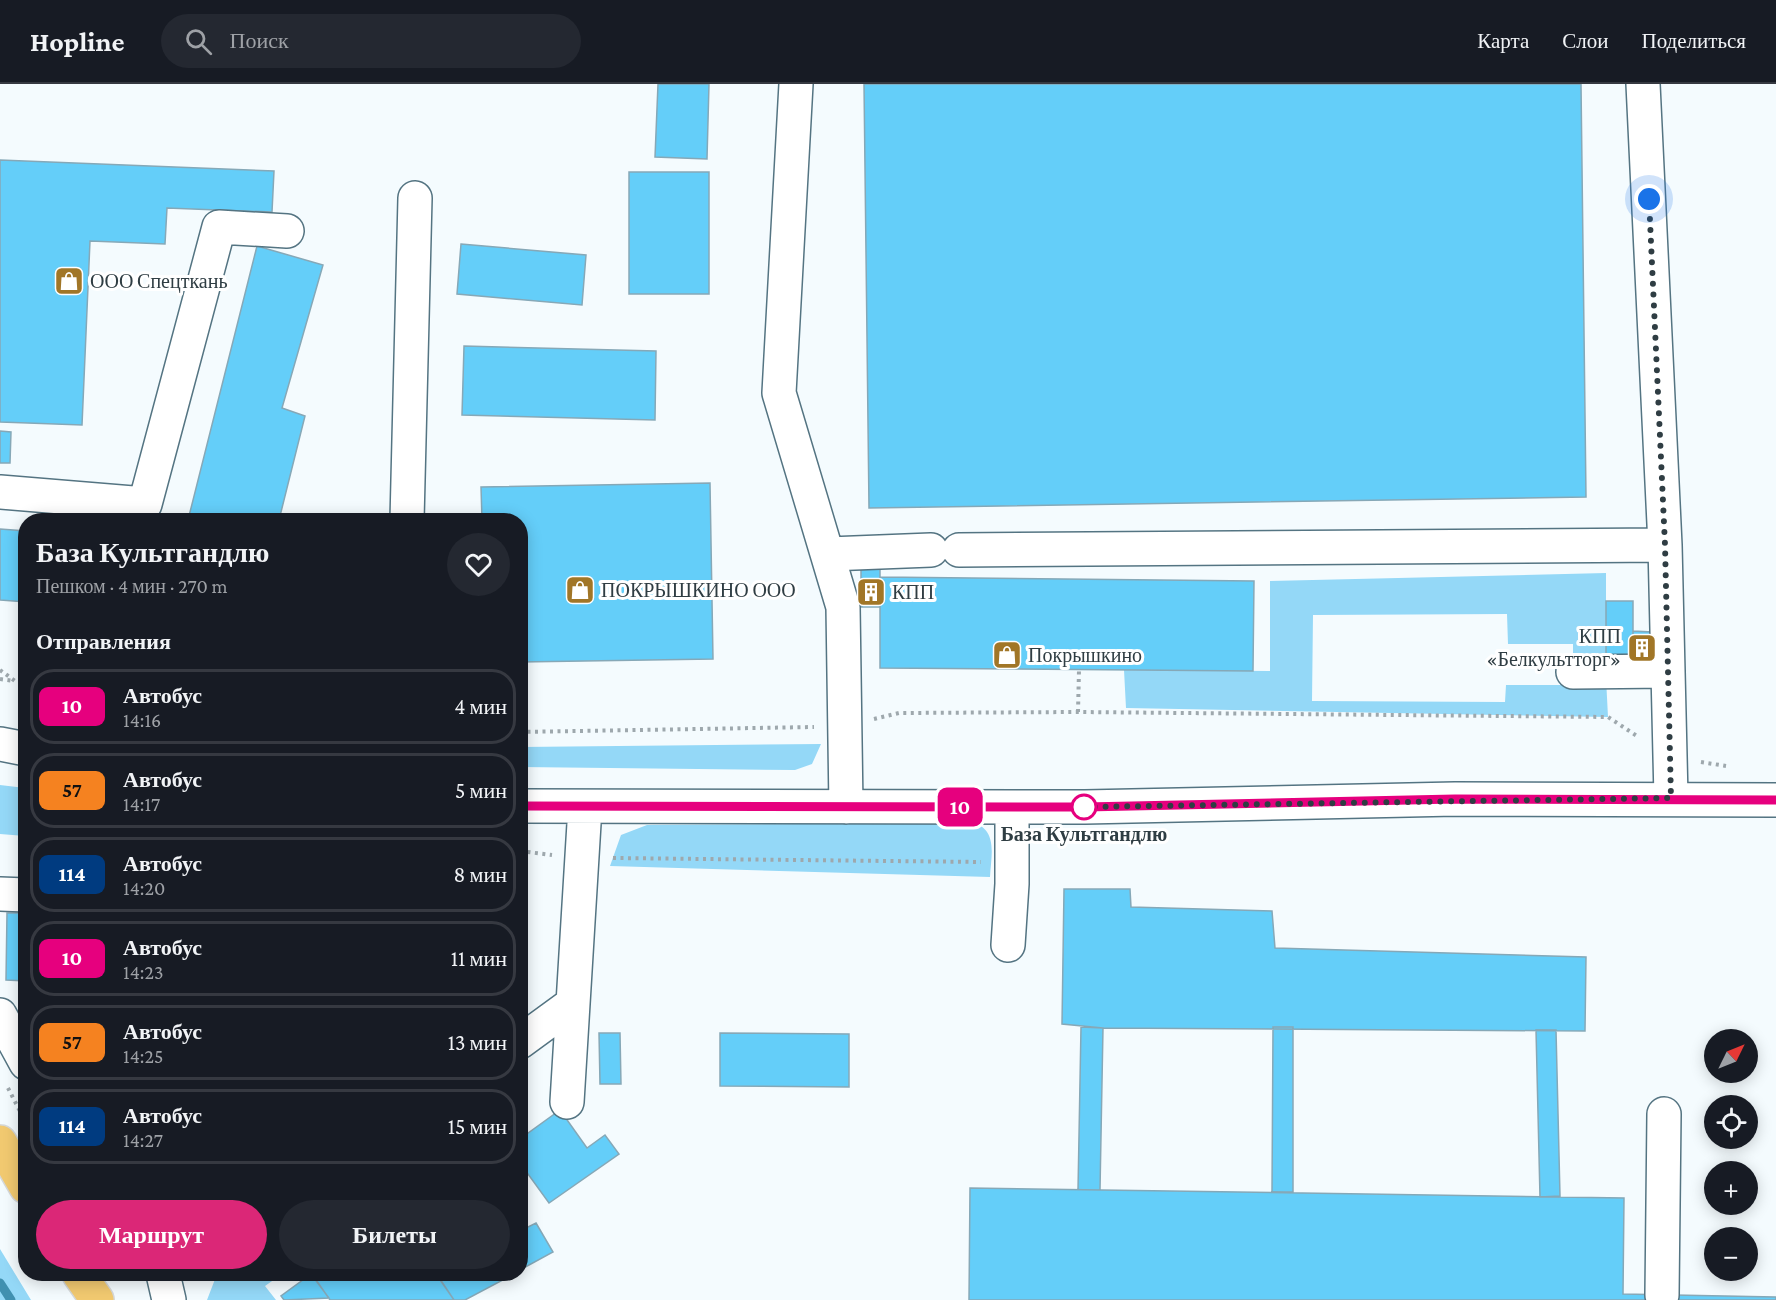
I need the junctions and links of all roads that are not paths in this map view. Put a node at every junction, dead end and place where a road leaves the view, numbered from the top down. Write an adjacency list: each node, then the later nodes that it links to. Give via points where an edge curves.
1 (796, 84): 8 (street, via 779,393)
2 (1643, 84): 7 (street)
3 (415, 198): 6 (street)
4 (287, 231): 5 (street, via 219,227 145,504)
5 (0, 492)
6 (408, 513)
7 (1665, 545): 8 (street); 9 (street)
8 (829, 554): 17 (street, via 843,607)
9 (1668, 671): 10 (street); 13 (street)
10 (1573, 672)
11 (0, 744): 12 (street)
12 (18, 747)
13 (1671, 798): 14 (street); 18 (street)
14 (1776, 800)
15 (528, 806): 16 (street)
16 (585, 807): 17 (street); 22 (street)
17 (846, 807): 18 (street)
18 (1012, 807): 21 (street)
19 (0, 894): 20 (street)
20 (18, 895)
21 (1008, 945)
22 (572, 1004): 24 (street); 26 (street)
23 (0, 1015): 25 (street)
24 (528, 1036)
25 (15, 1073)
26 (567, 1102)
27 (1665, 1114): 32 (street)
28 (0, 1142): 29 (main road)
29 (18, 1173)
30 (84, 1281): 33 (main road)
31 (165, 1281): 34 (street)
32 (1662, 1295)
33 (97, 1300)
34 (169, 1300)

